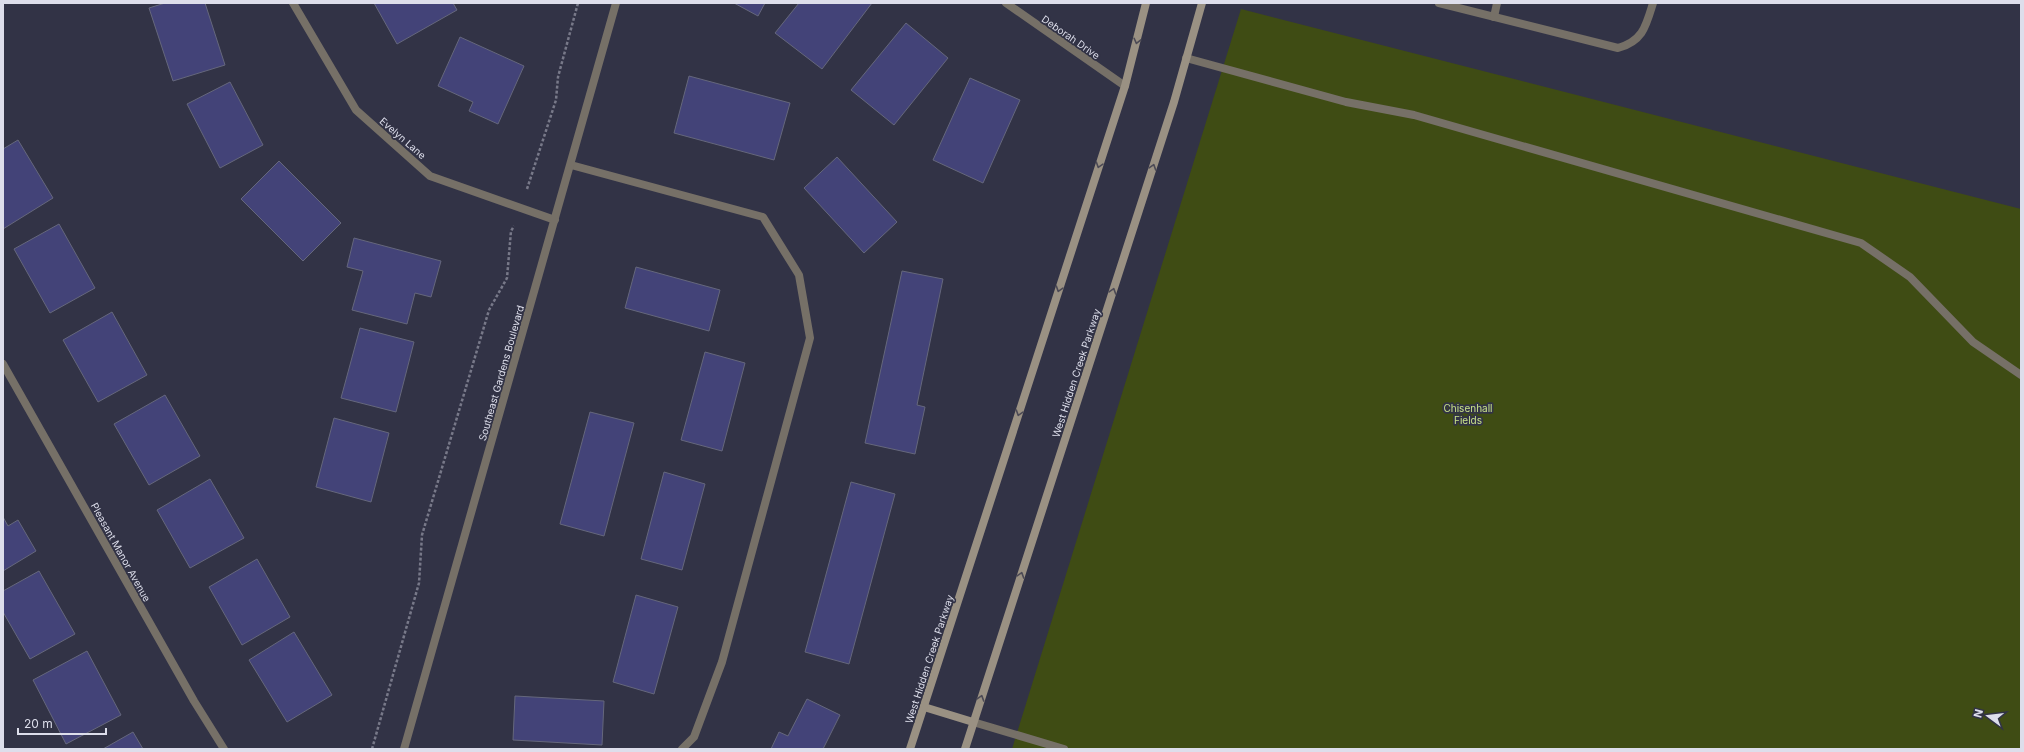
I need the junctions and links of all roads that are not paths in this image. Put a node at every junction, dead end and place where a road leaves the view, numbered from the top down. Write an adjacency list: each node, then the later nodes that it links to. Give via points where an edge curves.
1 (293, 3): 13 (street, Evelyn Lane, via 356,110 430,176)
2 (616, 3): 12 (street, Southeast Gardens Boulevard)
3 (1006, 3): 11 (street, Deborah Drive)
4 (1146, 3): 11 (main road, West Hidden Creek Parkway, one-way to 11)
5 (1202, 3): 10 (main road, West Hidden Creek Parkway)
6 (1439, 3): 9 (street)
7 (1497, 3): 9 (street)
8 (1653, 3): 9 (street, via 1646,26 1632,44 1618,48)
9 (1494, 17)
10 (1186, 58): 15 (street, via 1346,102 1414,115 1861,244 1910,277 1973,342); 17 (main road, West Hidden Creek Parkway, one-way to 10, via 1174,102)
11 (1125, 86): 16 (main road, West Hidden Creek Parkway, one-way to 16)
12 (571, 165): 13 (street, Southeast Gardens Boulevard); 20 (street, via 763,218 799,275 810,338 722,662 694,737)
13 (555, 220): 19 (street, Southeast Gardens Boulevard)
14 (3, 364): 18 (street, Pleasant Manor Avenue, via 194,701)
15 (2021, 375)
16 (924, 707): 17 (main road); 21 (main road, West Hidden Creek Parkway)
17 (973, 722): 22 (main road, West Hidden Creek Parkway); 23 (street)
18 (224, 749)
19 (404, 749)
20 (682, 749)
21 (910, 749)
22 (966, 749)
23 (1064, 749)

